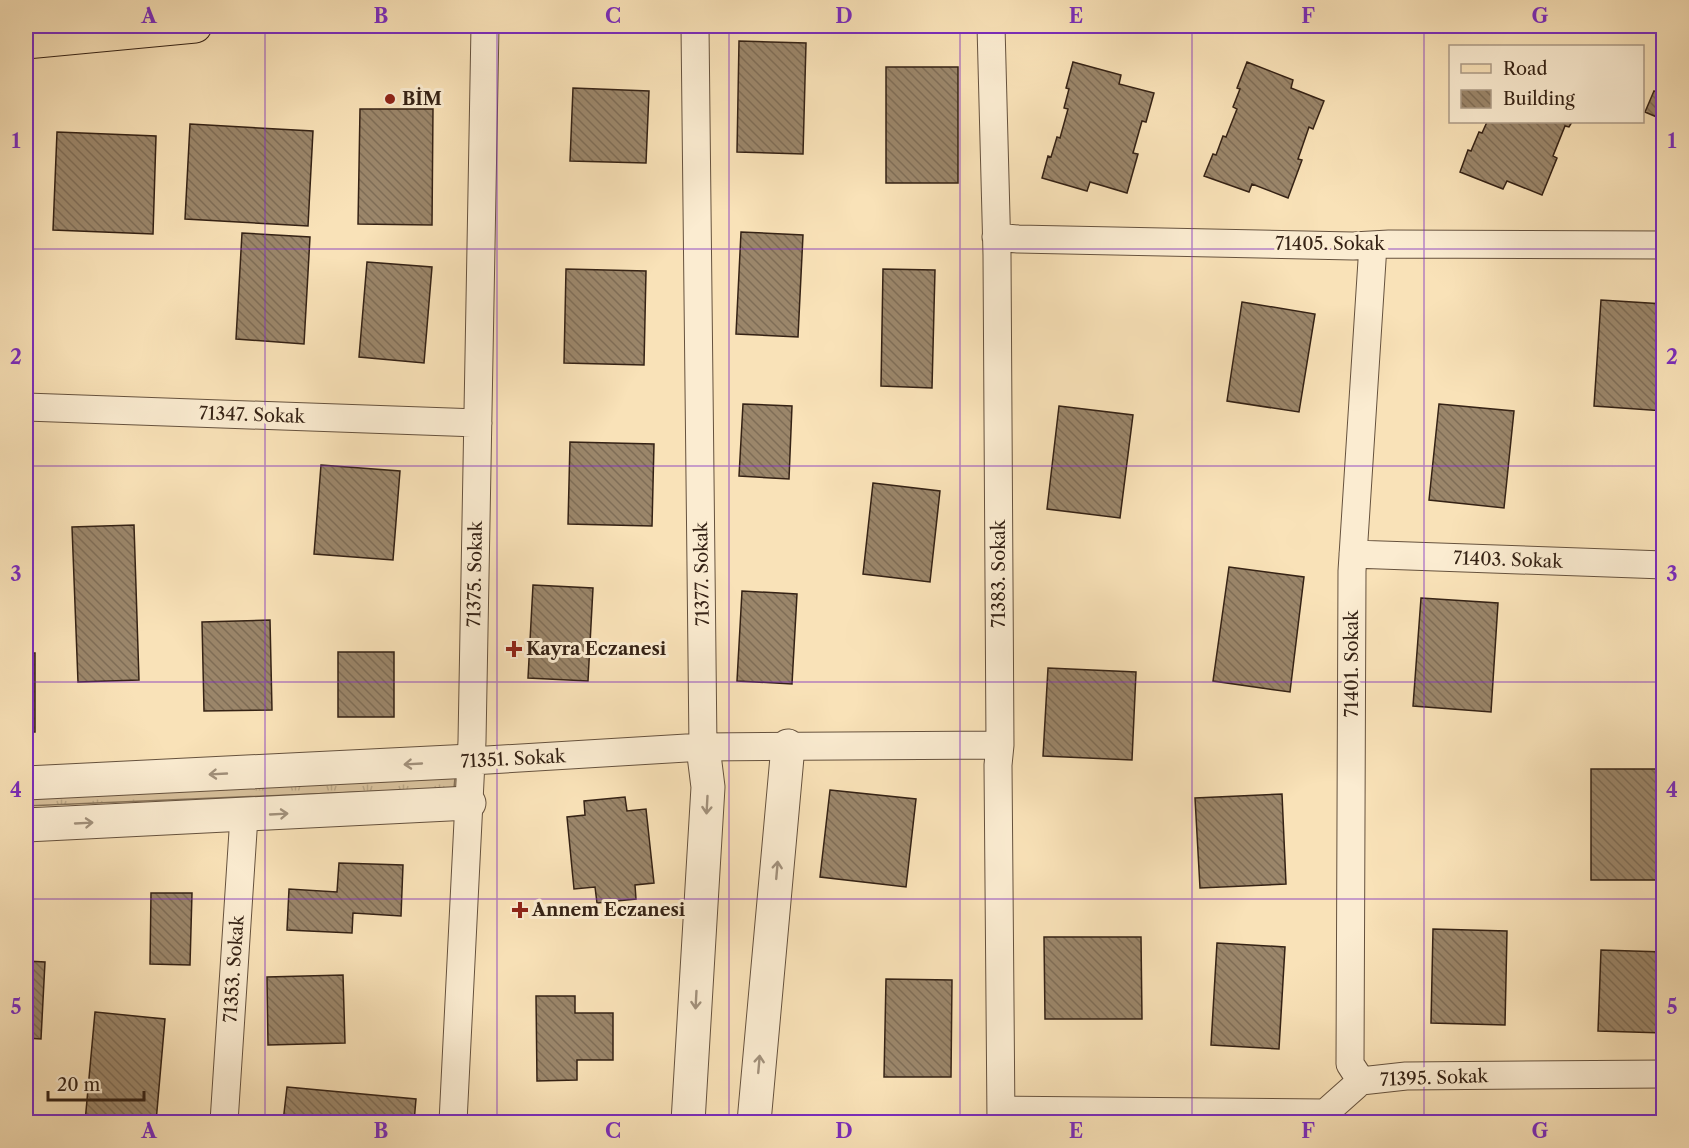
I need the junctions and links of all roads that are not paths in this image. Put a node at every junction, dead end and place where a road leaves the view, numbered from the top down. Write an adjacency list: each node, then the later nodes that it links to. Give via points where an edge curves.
1 (195, 26): 5 (main road)
2 (485, 26): 10 (street, 71375. Sokak)
3 (695, 26): 15 (street, 71377. Sokak)
4 (991, 26): 6 (street, 71383. Sokak)
5 (26, 42)
6 (996, 237): 7 (street, 71405. Sokak); 14 (street, 71383. Sokak)
7 (1373, 245): 8 (street, 71405. Sokak); 11 (street, 71401. Sokak)
8 (1664, 245)
9 (26, 407): 10 (street, 71347. Sokak)
10 (478, 423): 16 (street, 71375. Sokak)
11 (1353, 554): 12 (street, 71403. Sokak); 22 (street, 71401. Sokak, via 1350,1064)
12 (1664, 565)
13 (789, 746): 14 (street, 71351. Sokak); 15 (street, 71351. Sokak); 27 (street, one-way to 13)
14 (1000, 746): 23 (street, 71383. Sokak)
15 (703, 747): 16 (street, 71351. Sokak); 26 (street, 71377. Sokak, one-way to 26, via 708,787)
16 (471, 761): 17 (street, 71351. Sokak, one-way to 17); 18 (street, 71375. Sokak)
17 (26, 783)
18 (469, 803): 19 (street, one-way to 18); 25 (street, 71375. Sokak)
19 (244, 816): 20 (street, one-way to 19); 24 (street, 71353. Sokak)
20 (26, 825)
21 (1664, 1074): 22 (street, 71395. Sokak, via 1406,1076)
22 (1361, 1081): 23 (street, 71395. Sokak, via 1325,1113)
23 (1001, 1116)
24 (224, 1122)
25 (453, 1122)
26 (688, 1122)
27 (754, 1122)

